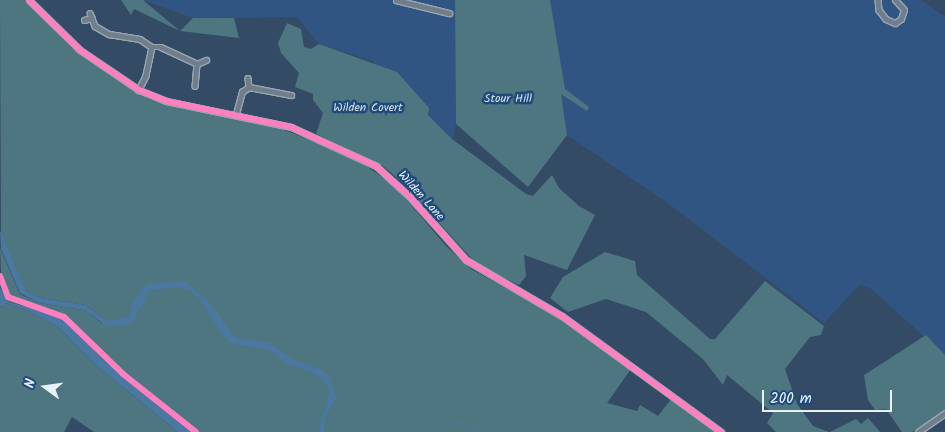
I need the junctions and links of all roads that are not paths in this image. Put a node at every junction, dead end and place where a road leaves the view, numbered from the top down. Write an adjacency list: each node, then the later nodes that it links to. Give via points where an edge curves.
1 (29, 0): 13 (street, Wilden Lane, via 80,50)
2 (397, 0): 5 (street)
3 (878, 0): 4 (street, via 879,10 886,19 895,23 901,19 904,10)
4 (895, 0)
5 (448, 13)
6 (84, 20): 7 (street, via 91,15 95,26 109,34 140,39)
7 (152, 47): 9 (street, via 162,47); 13 (street, via 146,76)
8 (206, 60): 9 (street)
9 (197, 64): 11 (street)
10 (248, 78): 12 (street)
11 (195, 86)
12 (249, 87): 14 (street); 15 (street, via 242,92)
13 (139, 90): 15 (street, Wilden Lane, via 186,106)
14 (291, 95)
15 (236, 114): 17 (street, Wilden Lane, via 300,130 376,166 409,196 466,260 562,316)
16 (945, 413): 18 (street)
17 (721, 432)
18 (918, 432)

